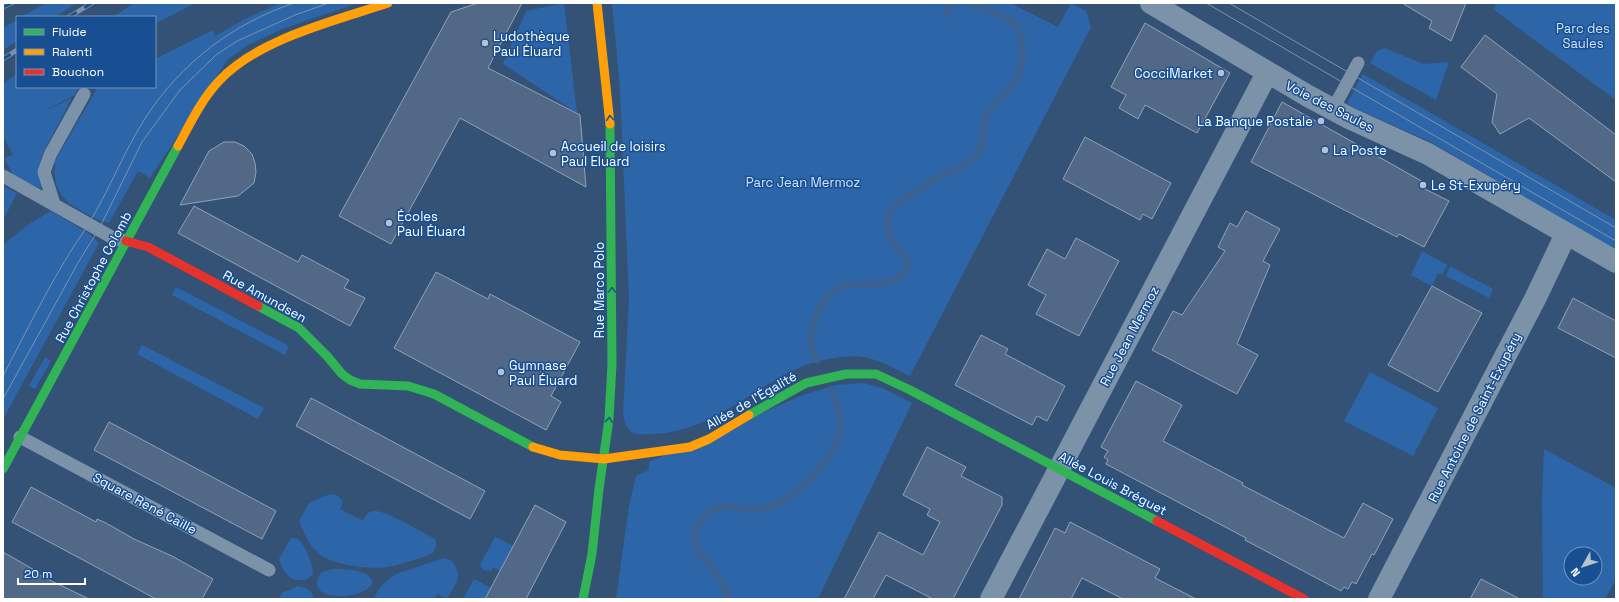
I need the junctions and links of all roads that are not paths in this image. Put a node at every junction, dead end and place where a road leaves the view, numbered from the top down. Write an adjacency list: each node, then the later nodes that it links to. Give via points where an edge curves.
1 (388, 3): 11 (street, Rue Christophe Colomb, via 307,31 256,53 230,70 204,98)
2 (597, 3): 15 (street, Rue Marco Polo, one-way to 2, via 612,364 611,133)
3 (1151, 3): 5 (street, Voie des Saules)
4 (1358, 62): 7 (lane)
5 (1267, 73): 7 (street, Voie des Saules); 17 (street, Rue Jean Mermoz)
6 (84, 94): 9 (lane, via 50,155 44,172)
7 (1333, 109): 10 (street, Voie des Saules, via 1428,154)
8 (3, 176): 9 (lane)
9 (54, 204): 11 (lane, via 115,239)
10 (1566, 234): 12 (street, Voie des Saules); 22 (street, Rue Antoine de Saint-Exupéry, via 1536,297)
11 (126, 241): 14 (street, Rue Christophe Colomb); 15 (street, Rue Amundsen, via 148,247 299,328 350,380 360,384 408,386 434,394 537,449 560,455)
12 (1616, 262)
13 (910, 390): 15 (street, Allée de l'Égalité, via 876,374 839,375 806,383 709,439 690,447); 17 (street, Allée Louis Bréguet)
14 (20, 437): 16 (street, Rue Christophe Colomb); 18 (lane, Square René Caille)
15 (604, 458): 19 (street, Rue Marco Polo, via 592,554)
16 (3, 469)
17 (1060, 469): 20 (street, Rue Jean Mermoz); 21 (street, Allée Louis Bréguet)
18 (269, 570)
19 (583, 599)
20 (991, 599)
21 (1304, 599)
22 (1379, 599)

